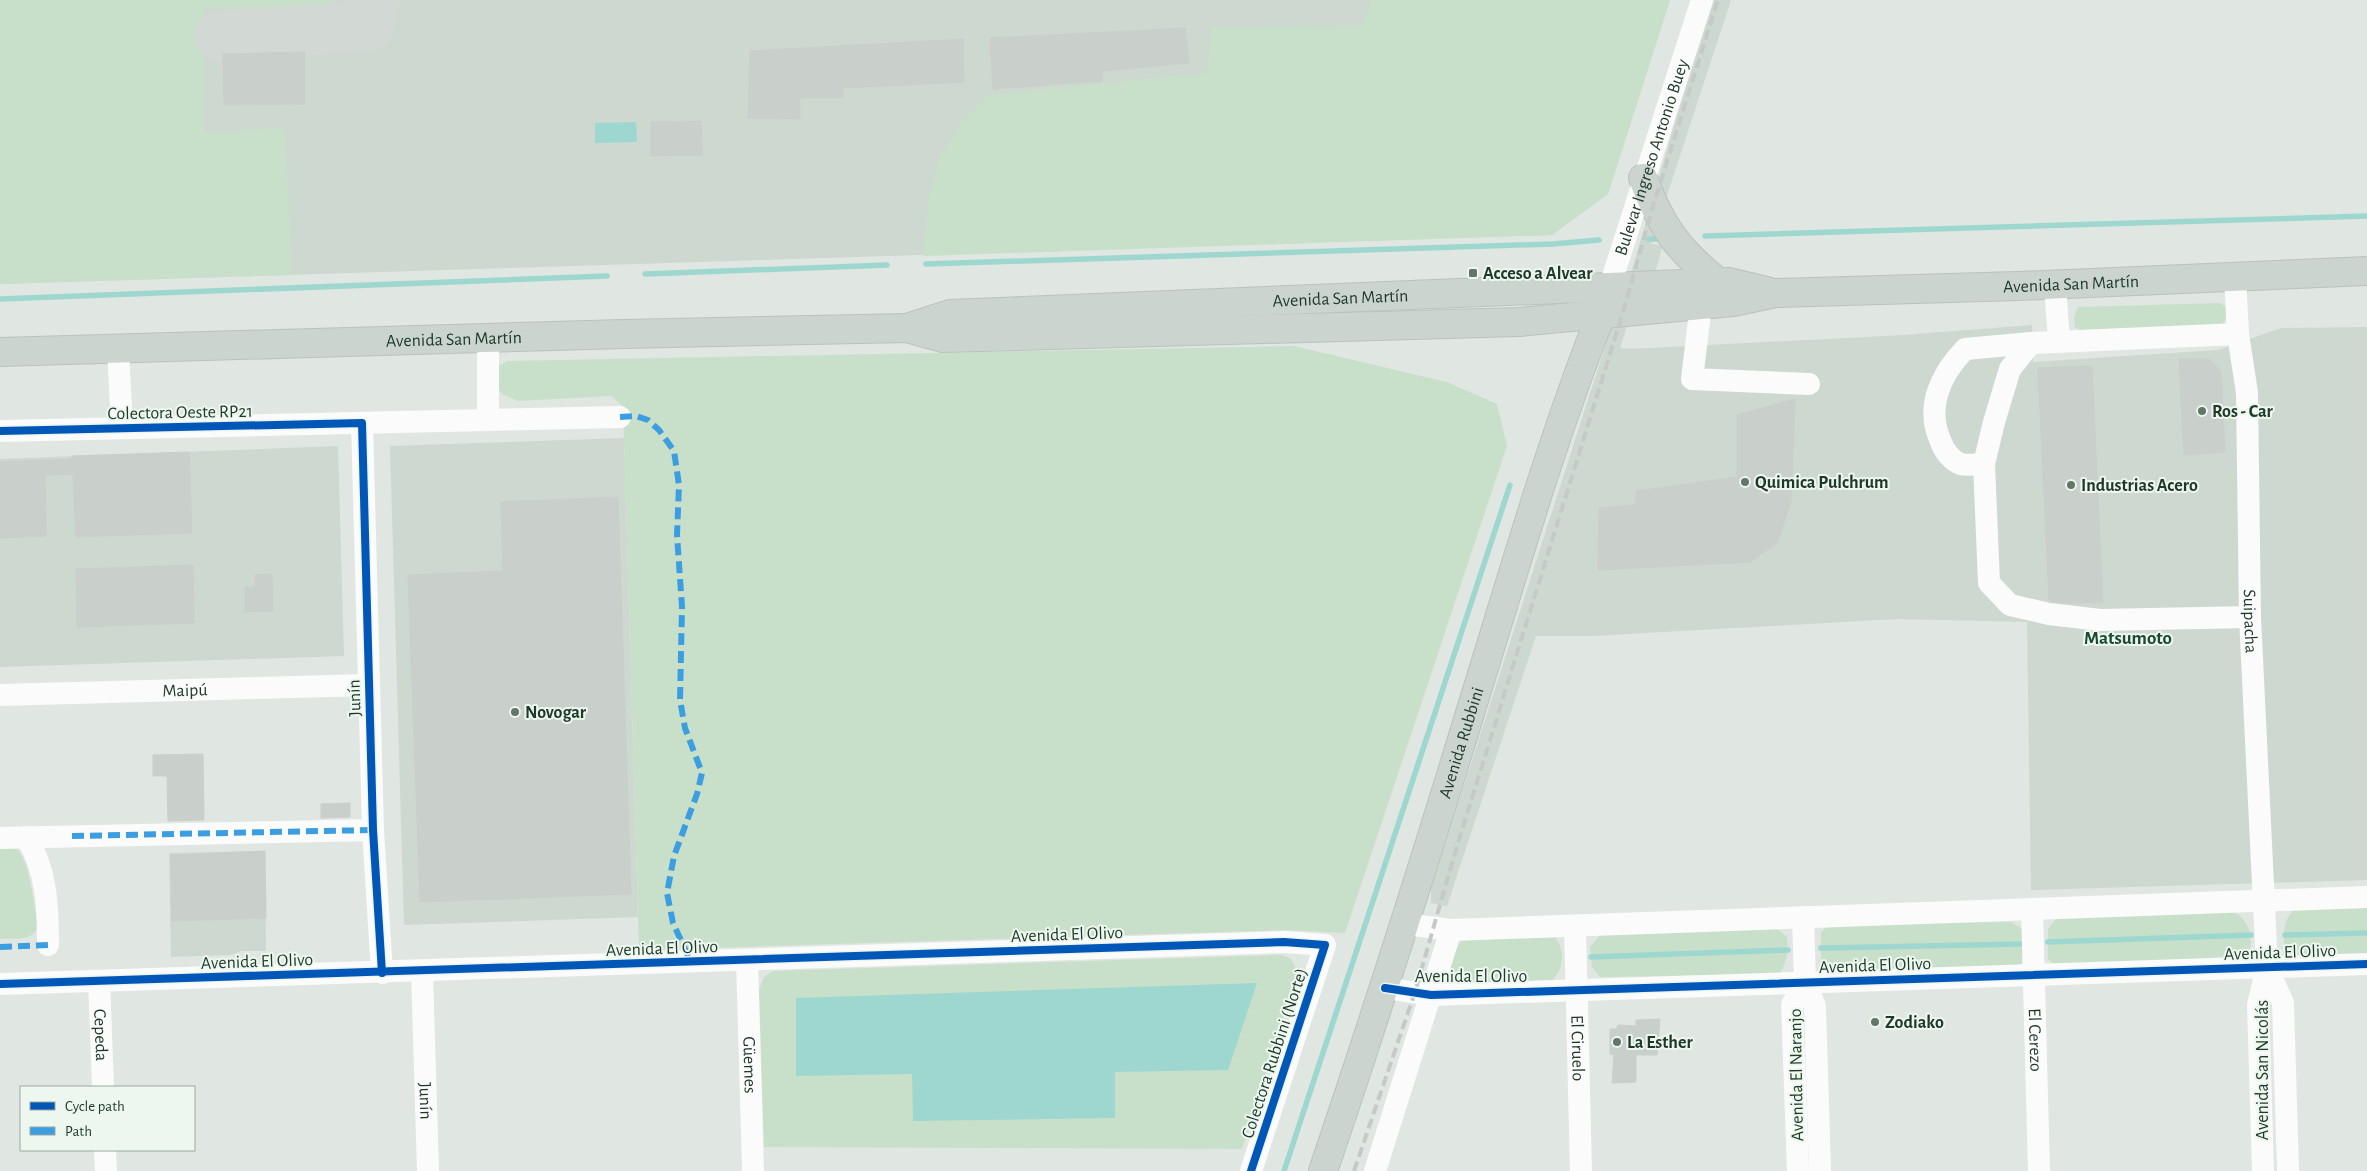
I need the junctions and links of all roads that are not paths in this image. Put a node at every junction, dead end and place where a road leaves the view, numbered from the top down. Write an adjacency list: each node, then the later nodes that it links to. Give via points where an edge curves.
1 (1702, 0): 2 (street, Bulevar Ingreso Antonio Buey)
2 (1644, 178): 5 (main road, via 1653,206 1674,242); 7 (street, Bulevar Ingreso Antonio Buey)
3 (2367, 271): 4 (main road, Avenida San Martín)
4 (2235, 276): 6 (main road, Avenida San Martín); 12 (street, Suipacha)
5 (1718, 282): 7 (main road, Avenida San Martín); 8 (main road, Avenida San Martín)
6 (2055, 284): 8 (main road, Avenida San Martín); 14 (street)
7 (1609, 288): 10 (street, Bulevar Ingreso Antonio Buey); 11 (main road, Avenida San Martín, via 950,314)
8 (1776, 293): 9 (main road, Avenida San Martín)
9 (1701, 305): 10 (main road, Avenida San Martín); 18 (street, via 1692,379)
10 (1602, 315): 11 (main road, Avenida San Martín, via 1519,322 943,338); 35 (main road, Avenida Rubbini, via 1583,360 1530,519)
11 (907, 328): 13 (main road, Avenida San Martín)
12 (2238, 334): 14 (street); 25 (street, Suipacha, via 2247,393)
13 (488, 338): 16 (main road, Avenida San Martín); 20 (street)
14 (2059, 342): 15 (street)
15 (2031, 343): 24 (street, via 2010,369); 24 (street, via 1965,349 1949,365 1936,394 1933,427 1945,452 1961,464)
16 (118, 349): 17 (main road, Avenida San Martín); 22 (street)
17 (0, 352)
18 (1809, 384)
19 (620, 417): 20 (street, Colectora Oeste RP21)
20 (488, 420): 21 (street, Colectora Oeste RP21)
21 (362, 423): 22 (street, Colectora Oeste RP21); 26 (street, Junín)
22 (122, 428): 23 (street, Colectora Oeste RP21)
23 (0, 431)
24 (1984, 464): 25 (street, via 1989,583 2010,605 2100,620)
25 (2250, 617): 32 (street, Suipacha)
26 (369, 685): 27 (street, Maipú); 28 (street, Junín)
27 (0, 694)
28 (373, 830): 29 (street); 44 (street, Junín)
29 (26, 837): 30 (street); 38 (street, via 43,872)
30 (0, 838)
31 (2367, 897): 32 (street)
32 (2264, 902): 33 (street); 42 (street, Suipacha)
33 (2032, 909): 34 (street); 45 (street, El Cerezo)
34 (1803, 917): 36 (street); 47 (street, Avenida El Naranjo)
35 (1406, 924): 37 (street); 49 (main road, Avenida Rubbini)
36 (1575, 926): 37 (street); 50 (street, El Ciruelo)
37 (1451, 930): 51 (street)
38 (48, 945)
39 (1325, 945): 40 (street, Avenida El Olivo, via 1284,942); 57 (street, Colectora Rubbini (Norte))
40 (747, 960): 43 (street, Avenida El Olivo); 56 (street, Güemes)
41 (2367, 964): 42 (street, Avenida El Olivo)
42 (2267, 968): 45 (street, Avenida El Olivo); 64 (street, Avenida San Nicolás, via 2258,1005); 65 (street, Avenida San Nicolás, via 2283,1003)
43 (422, 971): 44 (street, Avenida El Olivo); 55 (street, Junín)
44 (382, 973): 46 (street, Avenida El Olivo)
45 (2033, 975): 47 (street, Avenida El Olivo); 63 (street, El Cerezo)
46 (100, 981): 48 (street, Avenida El Olivo); 52 (street, Cepeda)
47 (1805, 982): 50 (street, Avenida El Olivo); 61 (street, Avenida El Naranjo, via 1792,1005); 62 (street, Avenida El Naranjo, via 1815,1006)
48 (0, 984)
49 (1385, 988): 51 (street, Avenida El Olivo); 58 (main road, Avenida Rubbini)
50 (1576, 990): 51 (street, Avenida El Olivo); 60 (street, El Ciruelo)
51 (1431, 994): 59 (street)
52 (103, 1086)
53 (105, 1151): 54 (street)
54 (106, 1171)
55 (428, 1171)
56 (753, 1171)
57 (1251, 1171)
58 (1323, 1171)
59 (1375, 1171)
60 (1582, 1171)
61 (1798, 1171)
62 (1820, 1171)
63 (2040, 1171)
64 (2263, 1171)
65 (2288, 1171)

